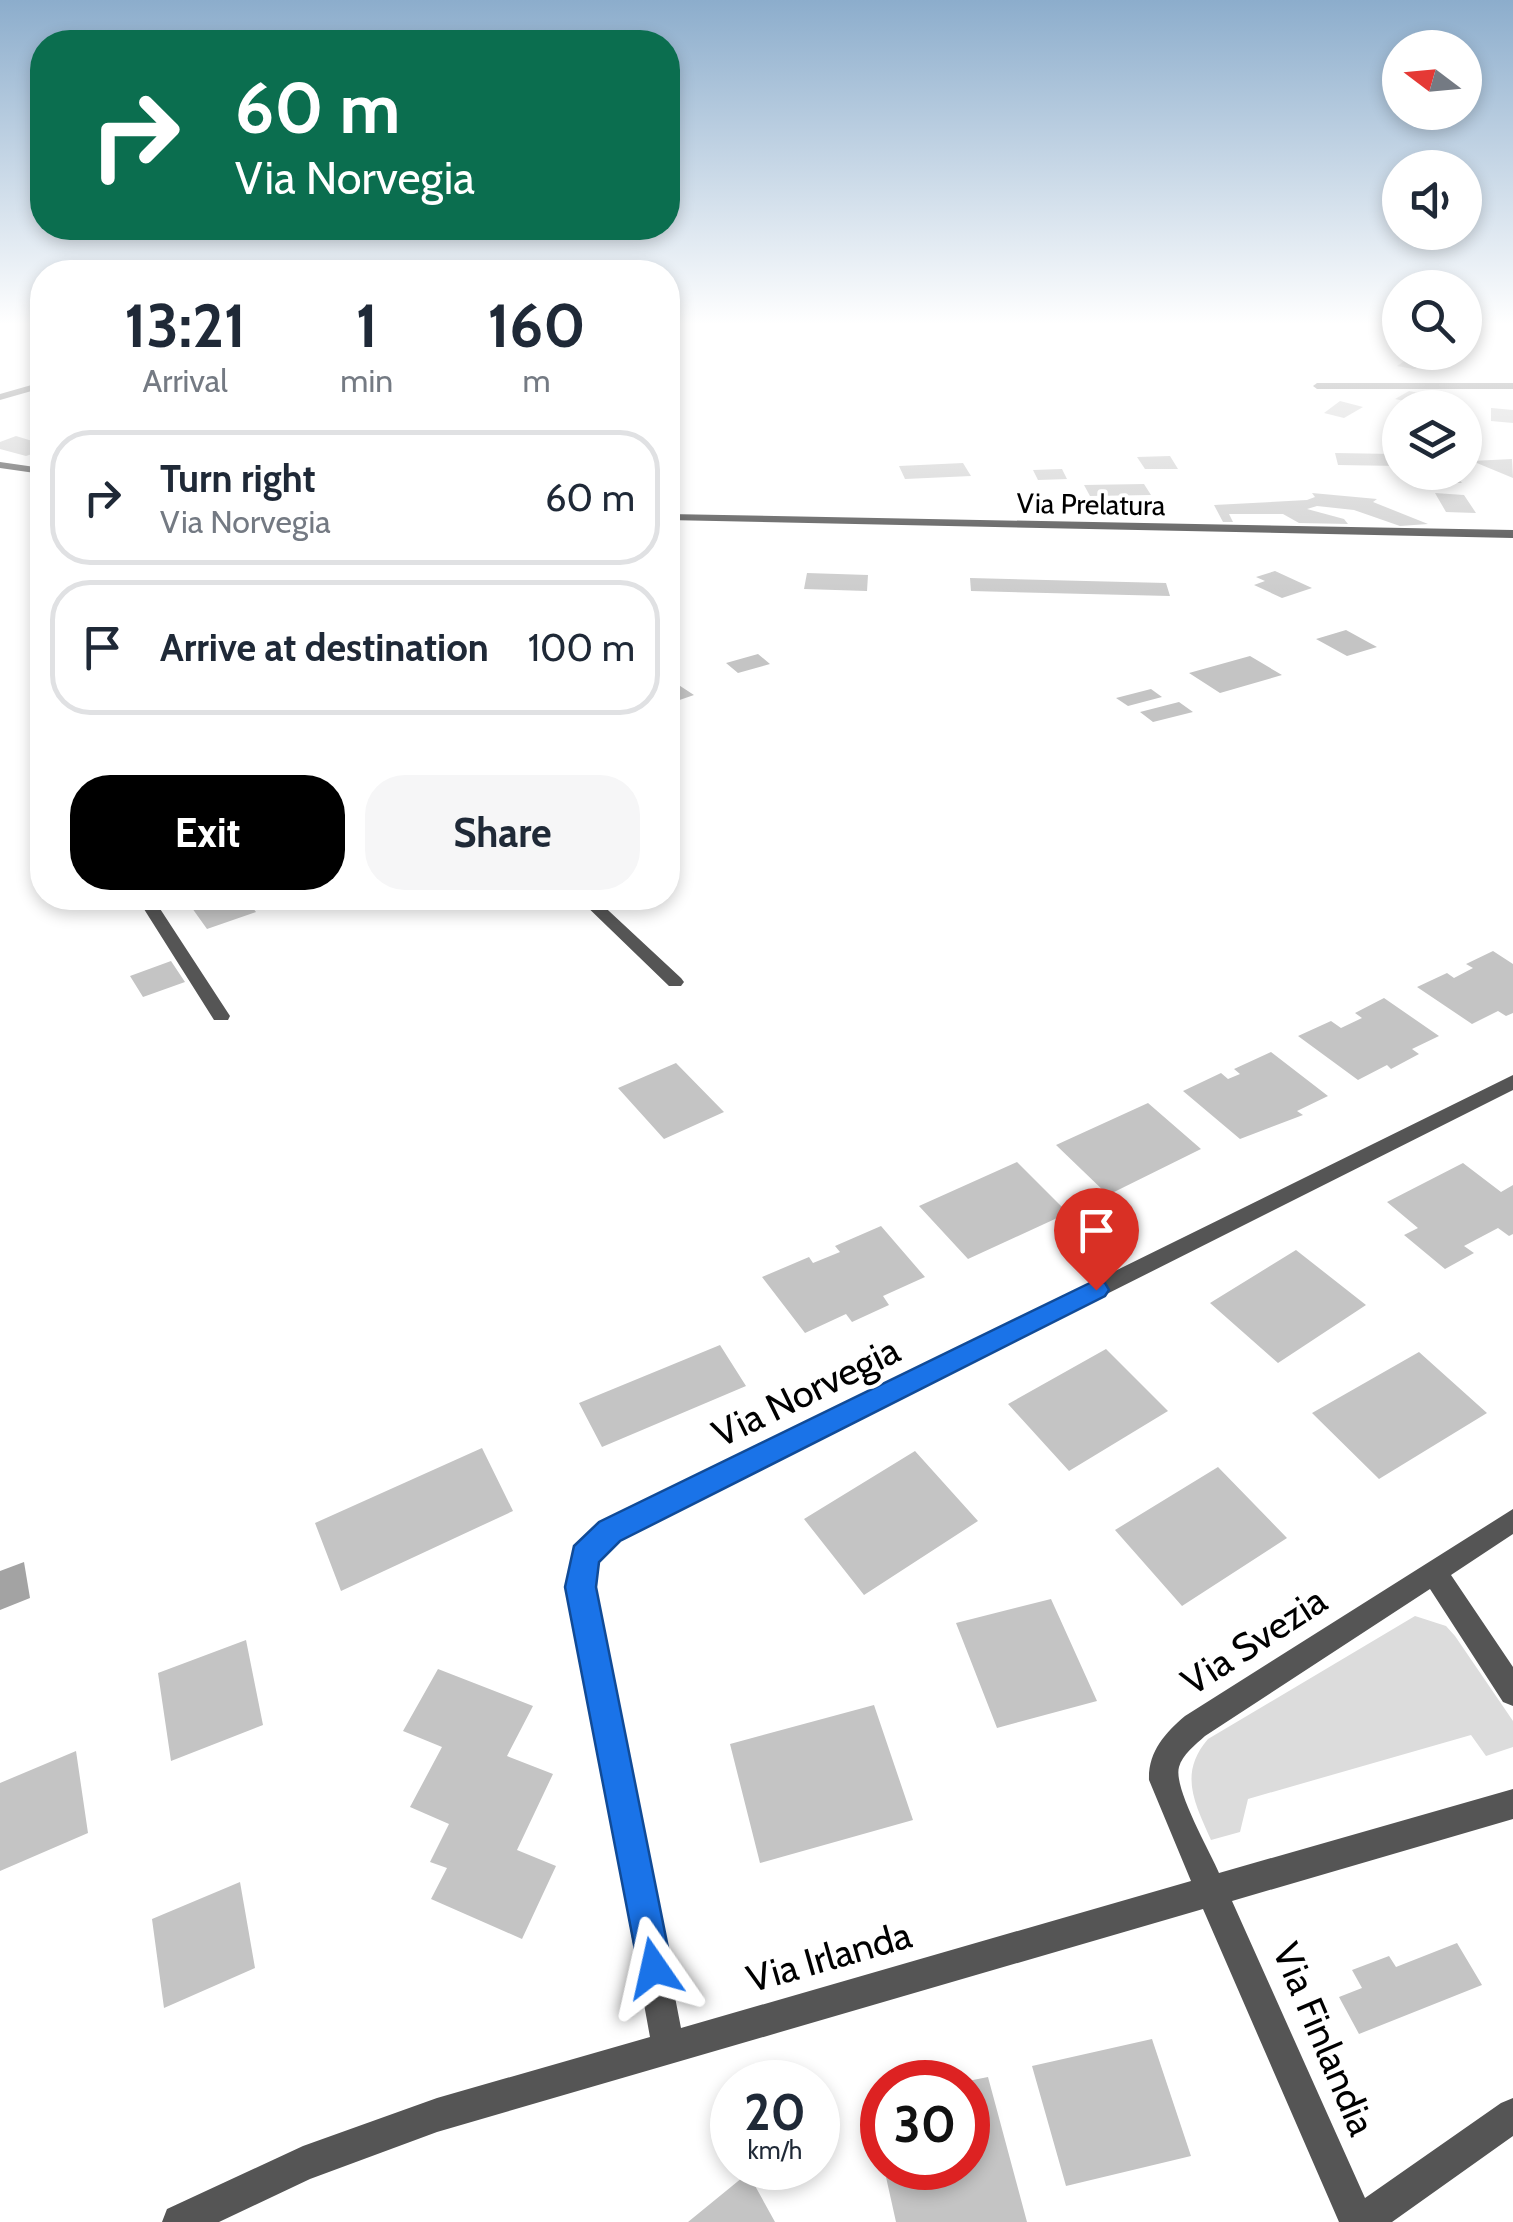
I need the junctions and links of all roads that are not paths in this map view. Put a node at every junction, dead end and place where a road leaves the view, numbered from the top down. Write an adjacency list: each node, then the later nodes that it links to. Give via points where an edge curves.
1 (0, 464): 2 (street)
2 (30, 468)
3 (680, 517): 4 (street, Via Prelatura)
4 (1513, 534)
5 (153, 910): 8 (street)
6 (599, 910): 7 (street)
7 (676, 982)
8 (222, 1016)
9 (1513, 1082): 15 (street, Via Norvegia, via 610,1532 589,1549 580,1587)
10 (1513, 1520): 11 (street, Via Svezia)
11 (1434, 1571): 12 (street); 14 (street, Via Svezia, via 1195,1726 1167,1754 1162,1780)
12 (1513, 1692)
13 (1513, 1804): 14 (street, Via Irlanda)
14 (1212, 1889): 15 (street, Via Irlanda); 18 (street, Via Finlandia)
15 (668, 2045): 17 (street, Via Irlanda, via 351,2144)
16 (1513, 2115): 18 (street, Via Finlandia)
17 (180, 2222)
18 (1360, 2222)

